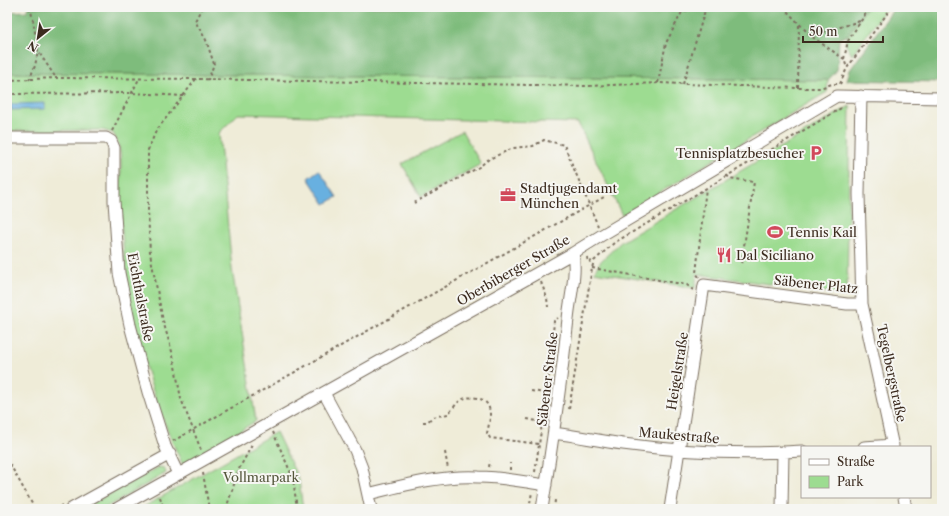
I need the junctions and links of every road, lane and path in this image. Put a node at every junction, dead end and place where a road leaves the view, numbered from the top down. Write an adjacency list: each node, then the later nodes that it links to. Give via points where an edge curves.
1 (30, 7): 11 (path)
2 (202, 7): 19 (path, via 195,21 206,40 214,64)
3 (699, 7): 20 (path, via 682,12 666,43)
4 (706, 7): 21 (path)
5 (783, 7): 9 (path)
6 (870, 7): 8 (path)
7 (892, 7): 13 (path)
8 (860, 21): 10 (path); 12 (path, via 848,41)
9 (799, 23): 10 (path); 22 (path)
10 (811, 36): 12 (path)
11 (38, 51): 14 (path); 18 (path)
12 (844, 59): 13 (path)
13 (848, 68): 22 (path, via 840,84 820,88)
14 (56, 78): 15 (path); 18 (path)
15 (139, 79): 16 (path); 23 (path)
16 (196, 79): 19 (path); 25 (path)
17 (7, 80): 18 (path)
18 (29, 80)
19 (208, 80): 20 (path, via 589,86)
20 (658, 83): 21 (path)
21 (683, 84): 22 (path)
22 (798, 88)
23 (132, 93): 24 (path); 25 (path); 29 (path)
24 (7, 94)
25 (183, 96): 54 (path, via 156,131 148,150 148,210 150,253 163,321 173,354 181,398)
26 (861, 96): 27 (street, Oberbiberger Straße); 30 (street, Oberbiberger Straße, via 837,96); 31 (path); 43 (street, Säbener Platz, via 859,194)
27 (942, 98)
28 (7, 138): 29 (street)
29 (110, 140): 59 (street, Eichthalstraße, via 114,148 114,201 119,272 148,392)
30 (721, 165): 31 (path); 36 (street, Oberbiberger Straße)
31 (727, 175): 32 (path); 38 (path, via 729,178 754,182)
32 (706, 188): 39 (path, via 614,243 594,261); 41 (path, via 696,273)
33 (604, 197): 35 (path)
34 (414, 203): 35 (path, via 489,159 513,148 533,146 544,140 564,145)
35 (589, 205): 36 (path); 54 (path)
36 (602, 235): 37 (street, Oberbiberger Straße)
37 (573, 253): 47 (street, Oberbiberger Straße); 55 (street, Säbener Straße, via 574,281)
38 (741, 265)
39 (592, 268): 42 (path, via 687,285); 49 (path)
40 (539, 277): 44 (path)
41 (704, 285): 42 (street, Heigelstraße); 43 (street, Säbener Platz)
42 (702, 298): 60 (street, Heigelstraße)
43 (862, 304): 58 (street, Tegelbergstraße)
44 (548, 307)
45 (554, 321): 48 (path)
46 (531, 391): 48 (path)
47 (324, 392): 53 (street, Oberbiberger Straße); 70 (street, via 355,450)
48 (546, 393): 52 (path)
49 (568, 414)
50 (527, 419): 52 (path)
51 (423, 422): 57 (path, via 448,414 463,399 475,398 483,400 489,408 487,433 490,438)
52 (542, 422): 57 (path)
53 (269, 423): 56 (street, Oberbiberger Straße); 78 (path, via 293,478)
54 (193, 430): 59 (path); 65 (path)
55 (554, 433): 60 (street, Maukestraße); 69 (street, Säbener Straße)
56 (249, 434): 65 (street, Oberbiberger Straße); 77 (path, via 253,442 239,469)
57 (539, 444): 68 (path)
58 (893, 446)
59 (167, 450): 66 (street); 74 (street)
60 (679, 450): 63 (street, Maukestraße); 83 (street, Heigelstraße)
61 (801, 451): 63 (street, Maukestraße)
62 (445, 452): 67 (path)
63 (783, 452): 84 (street)
64 (7, 458): 73 (path)
65 (201, 461): 66 (street, Oberbiberger Straße); 76 (path)
66 (178, 474): 75 (street, Oberbiberger Straße)
67 (450, 478): 68 (street, via 480,476); 70 (street, via 414,482)
68 (534, 483): 69 (street); 80 (path)
69 (546, 485): 81 (street, Säbener Straße)
70 (368, 494): 79 (street)
71 (556, 494): 82 (path)
72 (904, 498): 85 (street)
73 (35, 509)
74 (71, 509)
75 (116, 509)
76 (209, 509)
77 (226, 509)
78 (297, 509)
79 (371, 509)
80 (529, 509)
81 (542, 509)
82 (554, 509)
83 (670, 509)
84 (782, 509)
85 (906, 509)

